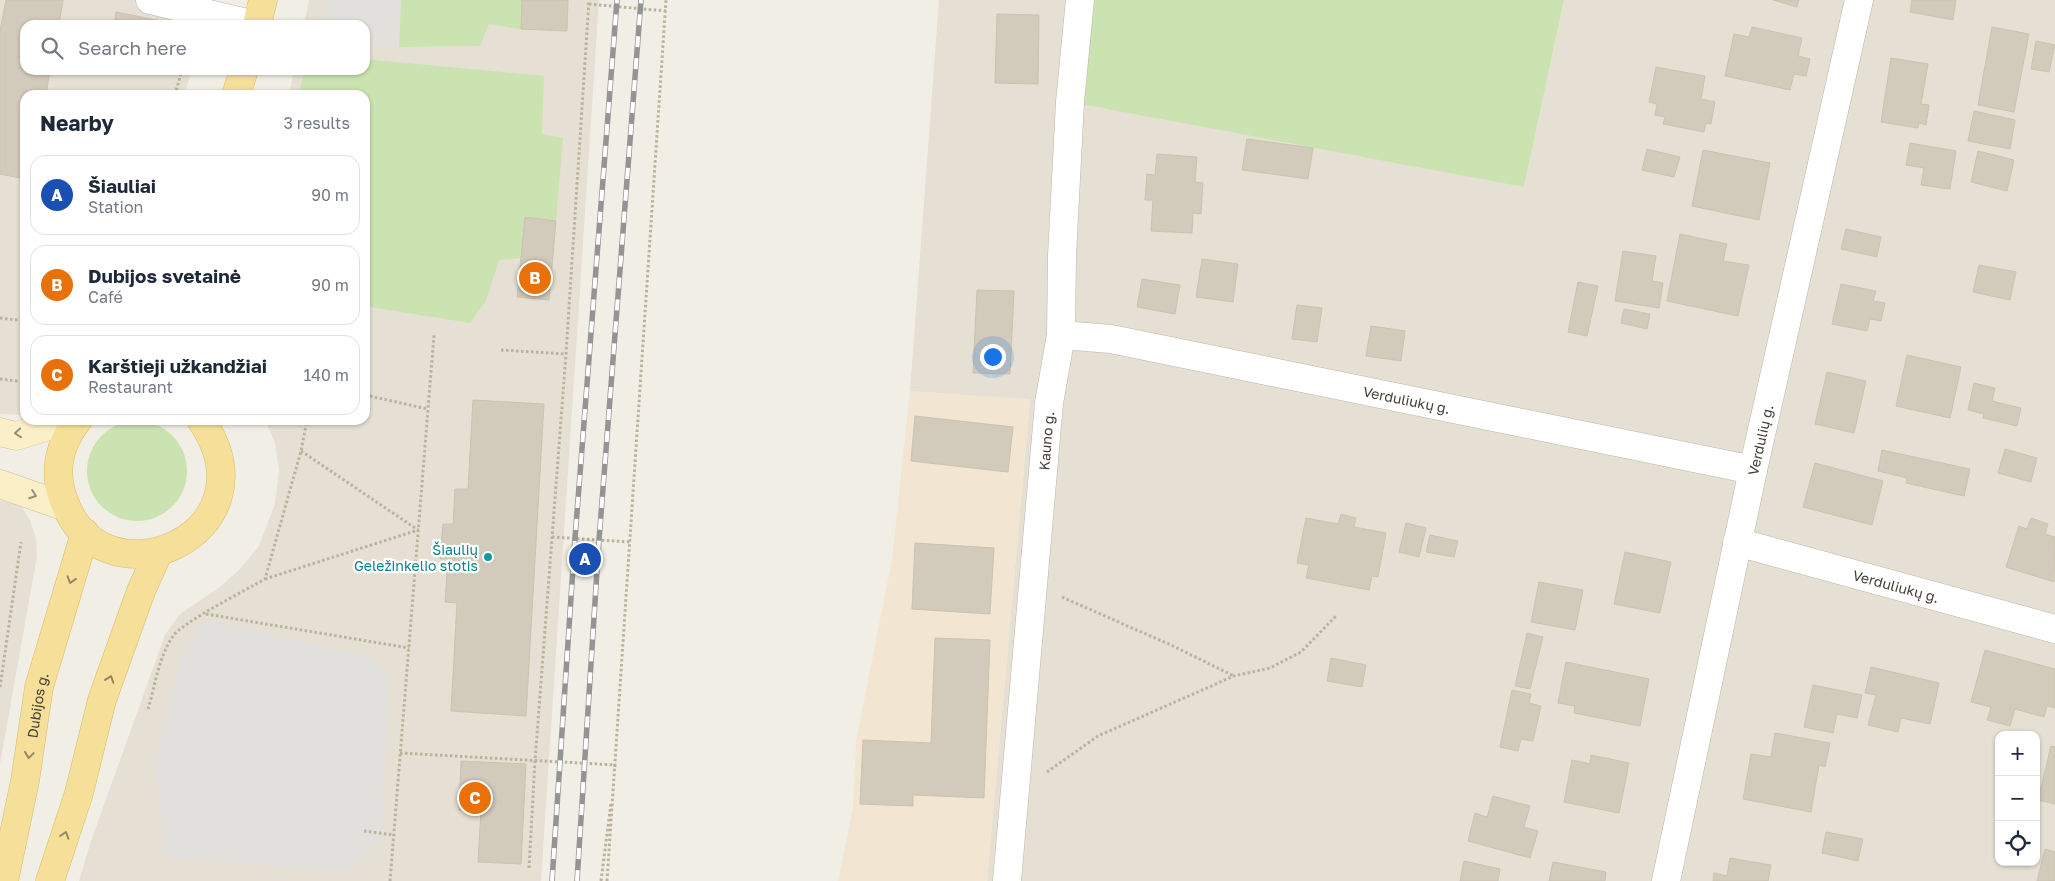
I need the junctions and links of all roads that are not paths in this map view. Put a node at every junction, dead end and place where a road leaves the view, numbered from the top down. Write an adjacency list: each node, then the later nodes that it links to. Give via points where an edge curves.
1 (150, 0): 5 (street)
2 (263, 0): 6 (main road)
3 (1080, 0): 9 (street, Kauno g., via 1070,102)
4 (1859, 0): 14 (street, Verdulių g.)
5 (235, 20)
6 (257, 20)
7 (242, 75): 8 (main road)
8 (238, 90)
9 (1061, 335): 14 (street, Verduliukų g., via 1111,339); 23 (street, Kauno g., via 1049,403)
10 (52, 425): 13 (main road, one-way to 13, via 16,436)
11 (75, 425): 16 (main road, via 64,443 58,475)
12 (205, 425): 19 (main road, via 219,452 220,490 214,508 191,537)
13 (0, 432)
14 (1753, 470): 18 (street, Verdulių g.)
15 (0, 484): 16 (main road, one-way to 16)
16 (66, 507): 17 (main road)
17 (85, 534): 19 (main road, via 119,552 138,555); 21 (main road, Dubijos g., one-way to 21, via 38,687 25,780)
18 (1737, 542): 20 (street, Verduliukų g.); 24 (street, Verdulių g.)
19 (158, 553): 22 (main road, one-way to 19, via 79,793 102,700)
20 (2055, 629)
21 (4, 881)
22 (50, 881)
23 (1007, 881)
24 (1666, 881)

